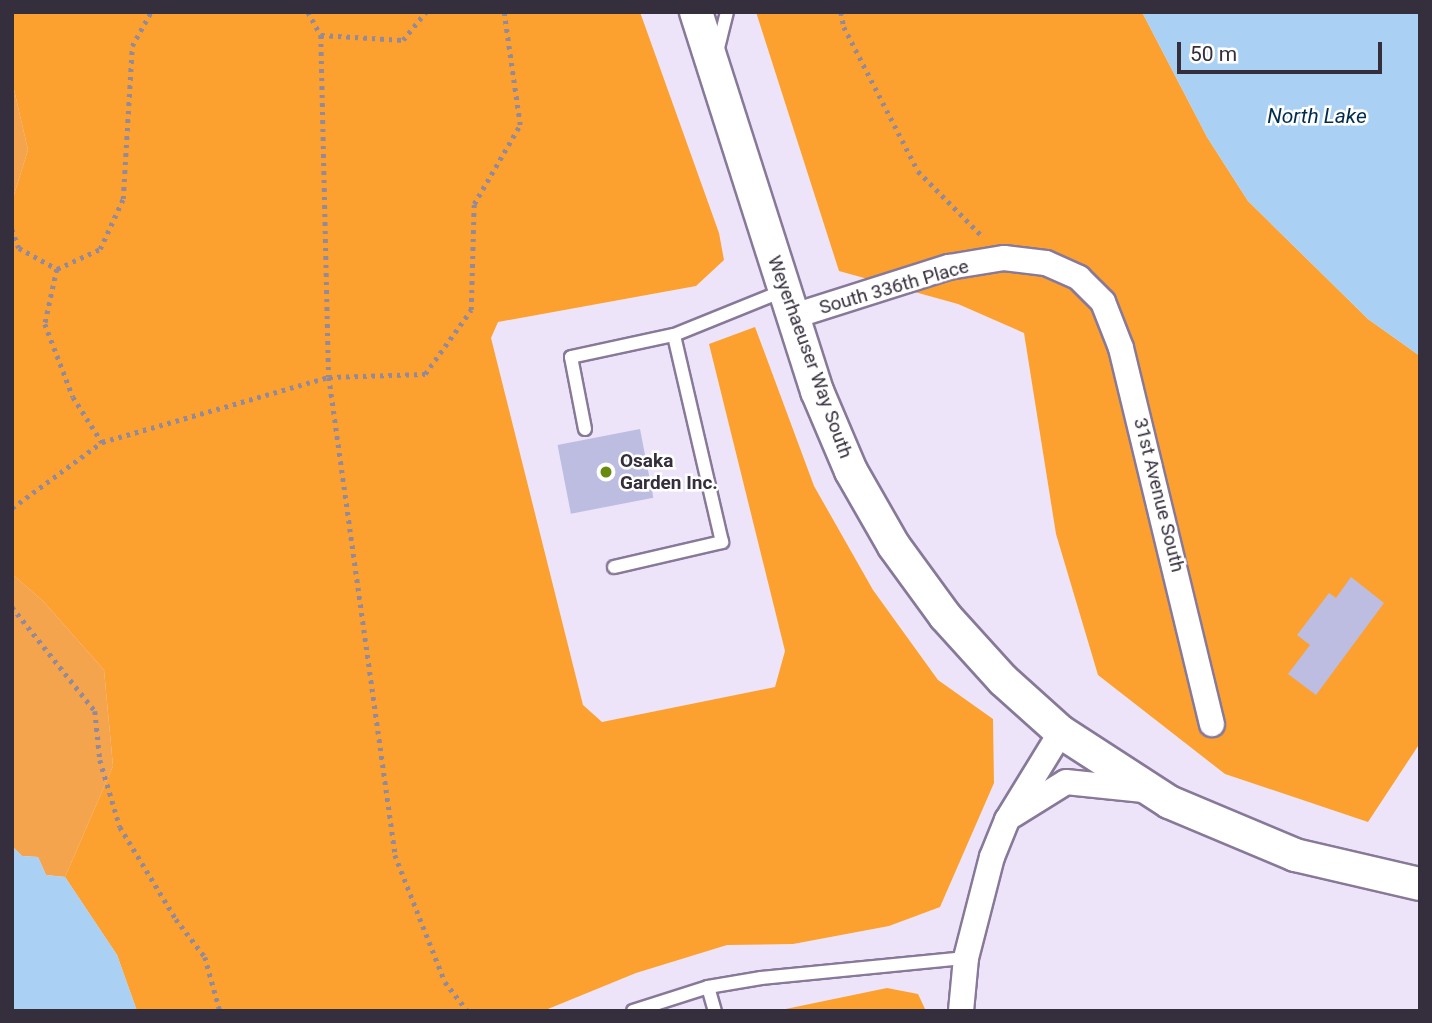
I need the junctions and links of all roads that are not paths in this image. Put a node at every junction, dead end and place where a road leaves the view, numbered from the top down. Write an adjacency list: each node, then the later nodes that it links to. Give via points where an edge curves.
1 (696, 12): 3 (street, Weyerhaeuser Way South)
2 (727, 12): 3 (lane)
3 (713, 66): 5 (street, Weyerhaeuser Way South)
4 (1079, 278): 5 (street, South 336th Place, via 1046,263 1004,258); 9 (street, 31st Avenue South, via 1103,302 1121,348)
5 (787, 304): 6 (lane); 10 (street, Weyerhaeuser Way South, via 851,471 894,546 945,616 1003,680)
6 (674, 335): 7 (lane, via 571,357); 8 (lane, via 722,542)
7 (584, 429)
8 (614, 567)
9 (1212, 724)
10 (1061, 732): 11 (street, Weyerhaeuser Way South); 12 (street)
11 (1153, 792): 12 (street, via 1083,780 1066,782); 13 (street, Weyerhaeuser Way South, via 1217,825 1295,855)
12 (1007, 820): 14 (street, via 976,908)
13 (1420, 884)
14 (966, 958): 15 (lane); 18 (street)
15 (708, 987): 16 (lane); 17 (lane)
16 (633, 1011)
17 (716, 1011)
18 (961, 1011)

